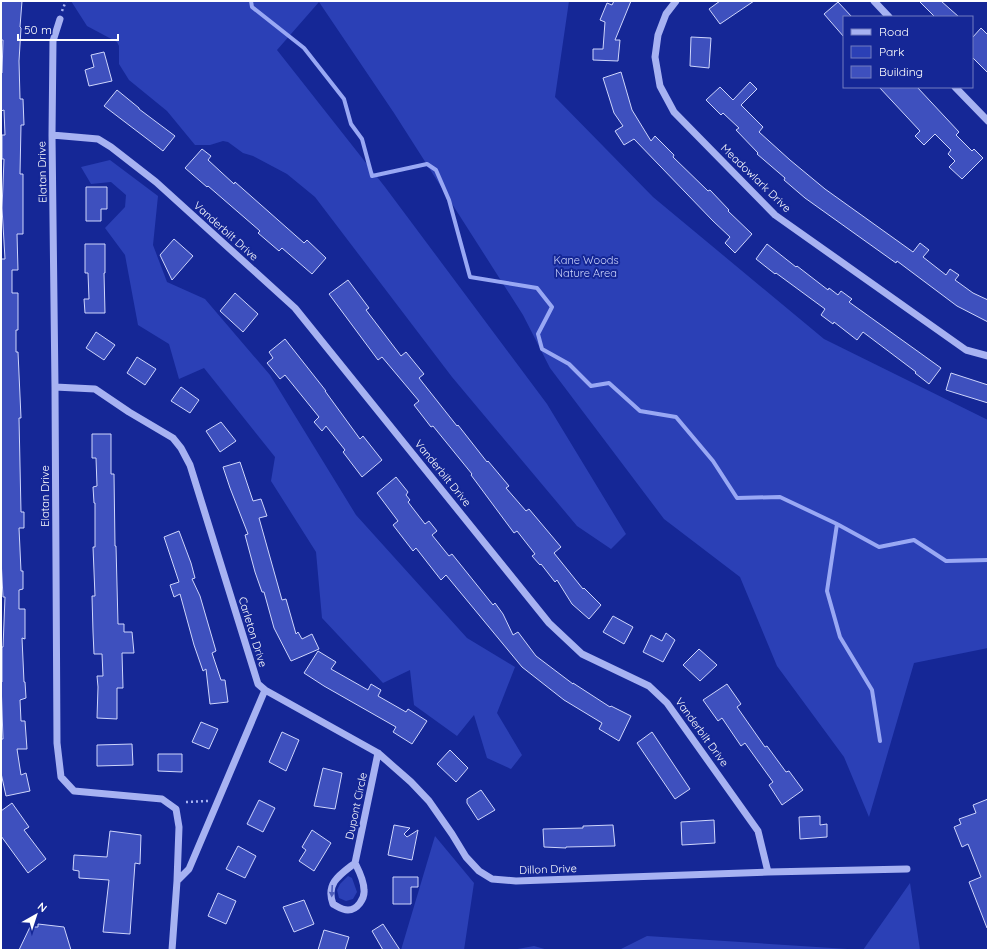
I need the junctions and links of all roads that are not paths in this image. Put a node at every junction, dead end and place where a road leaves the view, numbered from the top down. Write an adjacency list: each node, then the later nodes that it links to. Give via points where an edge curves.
1 (676, 1): 8 (street, Meadowlark Drive, via 666,14 658,35 655,57 660,86 674,112 775,215 966,350)
2 (874, 1): 3 (street)
3 (888, 16)
4 (60, 19): 7 (street, Elatan Drive, via 53,41)
5 (956, 88): 6 (street)
6 (988, 121)
7 (52, 135): 9 (street, Elatan Drive); 14 (street, Vanderbilt Drive, via 98,139 111,148 156,182 295,308 549,623 582,654 649,686 667,703 758,831)
8 (988, 356)
9 (55, 387): 10 (street, Carleton Drive, via 95,389 173,438 181,448 190,465 258,684); 15 (street, Elatan Drive, via 57,743 61,777 74,791 162,799 176,809 179,827)
10 (265, 690): 11 (street, Dillon Drive); 15 (street, via 189,869)
11 (378, 753): 12 (street, Dupont Circle); 14 (street, Dillon Drive, via 429,801 466,857 479,871 492,879 516,881)
12 (355, 863): 12 (street, one-way to 12, via 337,877 332,885 330,893 333,904 343,909 348,910 359,904 365,891)
13 (906, 869): 14 (street, Dillon Drive)
14 (768, 872)
15 (176, 881): 16 (street)
16 (172, 950)

